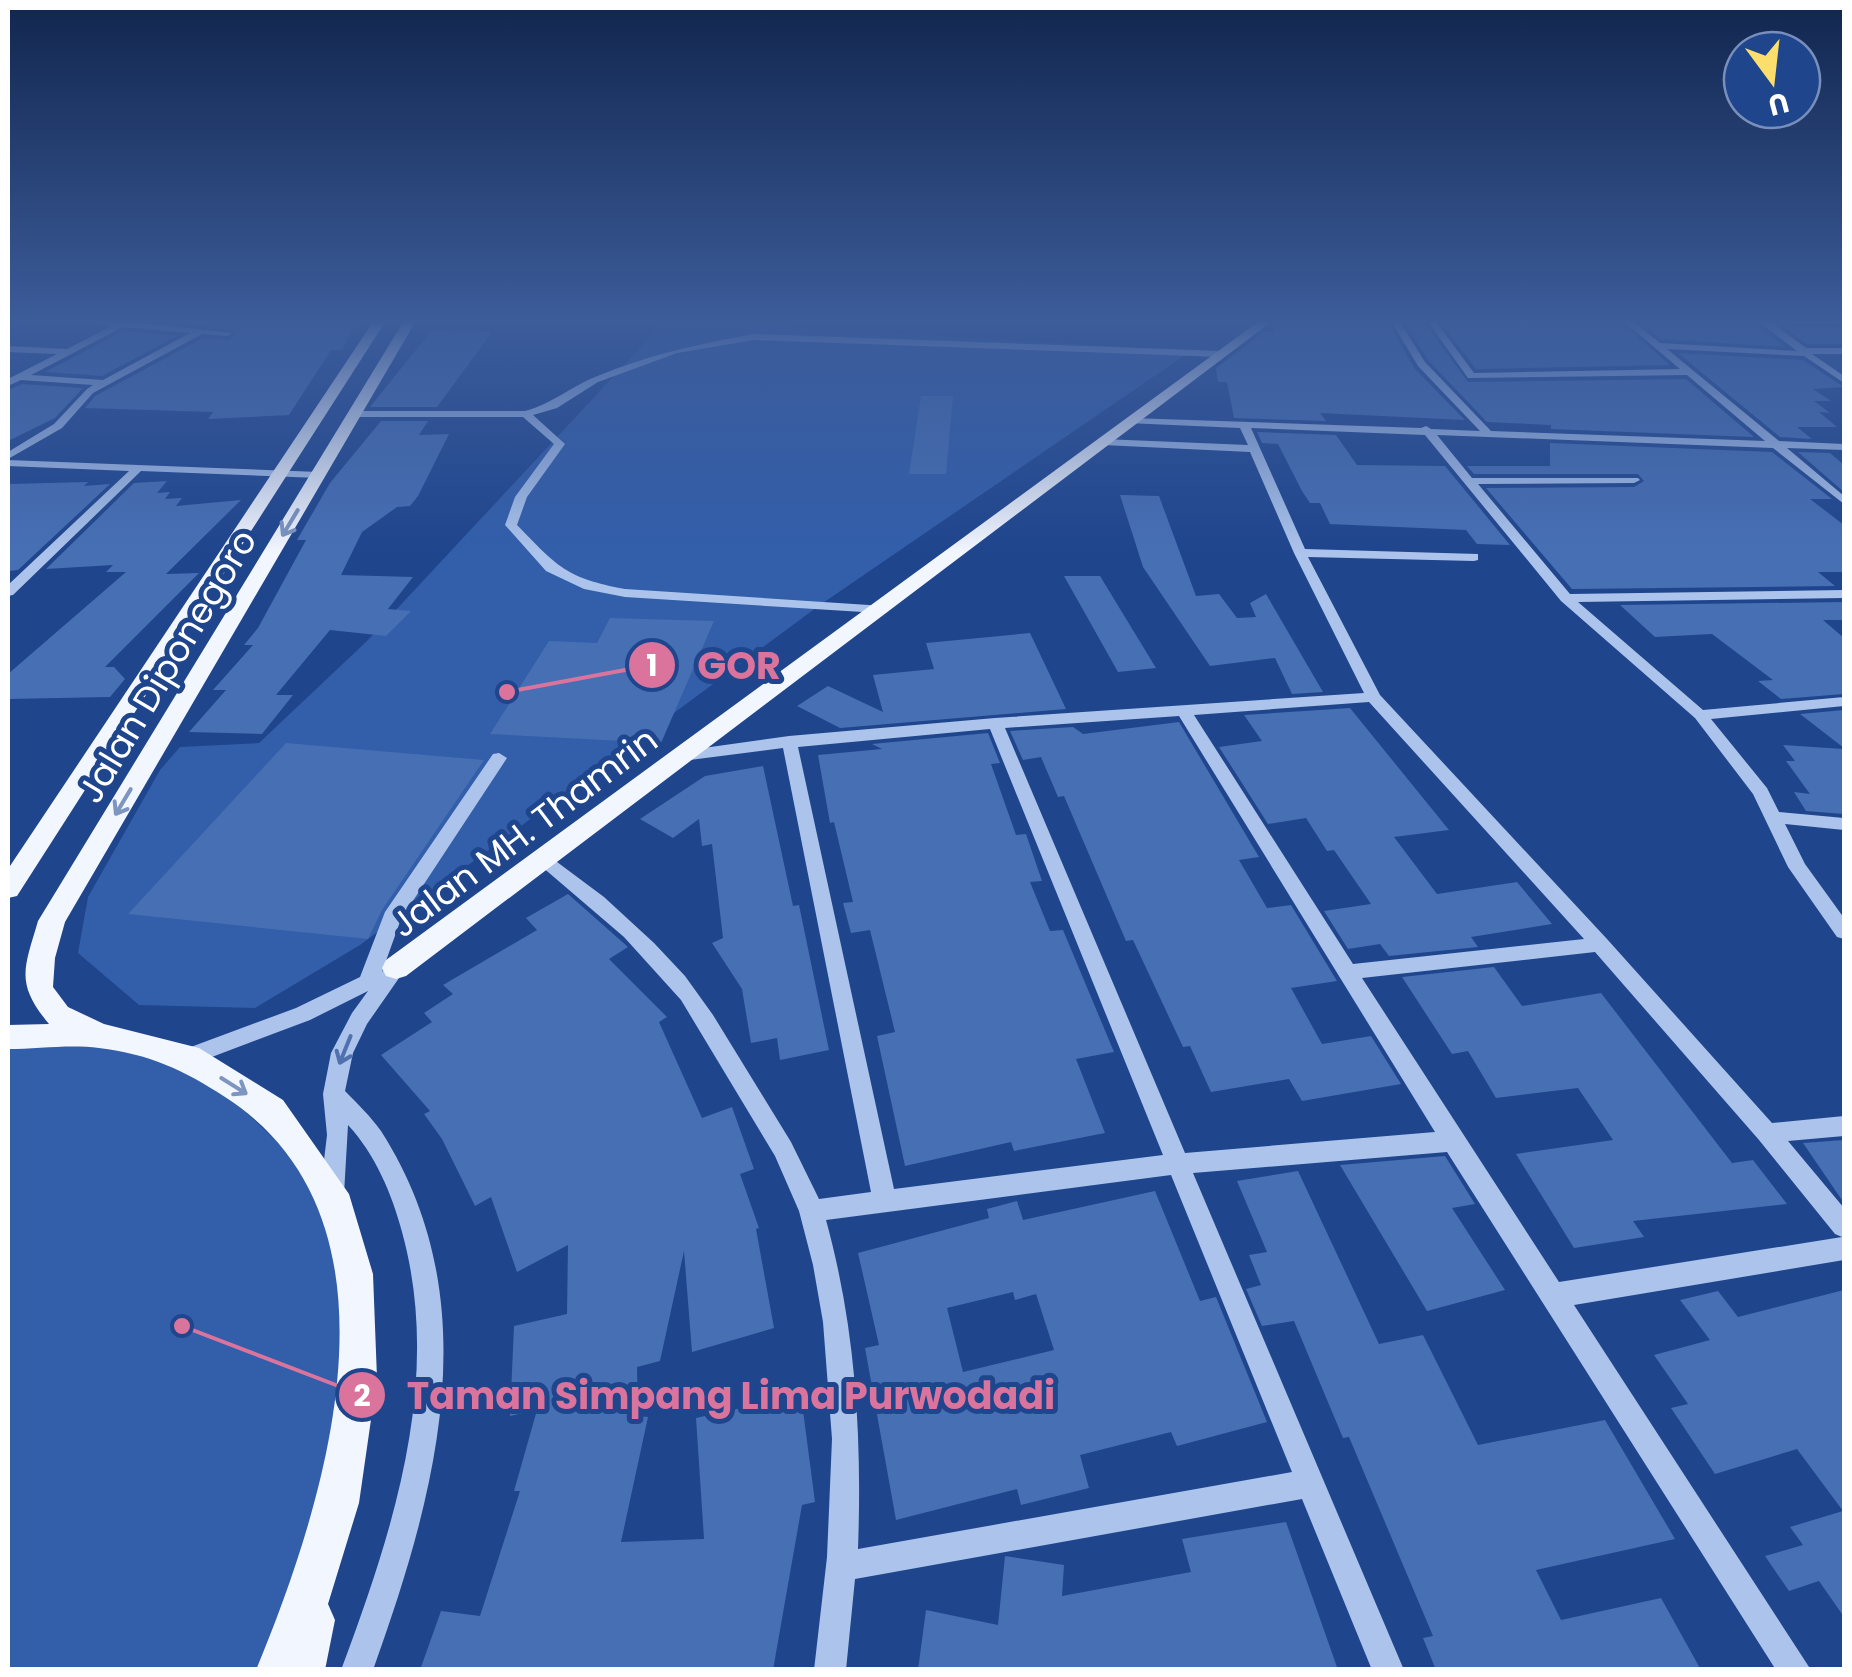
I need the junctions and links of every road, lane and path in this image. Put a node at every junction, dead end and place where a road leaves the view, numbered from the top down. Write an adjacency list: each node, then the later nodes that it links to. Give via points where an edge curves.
1 (88, 397): 18 (street)
2 (331, 397): 21 (main road, Jalan Diponegoro)
3 (367, 397): 8 (main road, Jalan Diponegoro)
4 (567, 397): 9 (street)
5 (1163, 397): 10 (main road, Jalan MH. Thamrin)
6 (1453, 397): 13 (street)
7 (1719, 397): 15 (street)
8 (357, 414): 9 (street); 20 (main road, Jalan Diponegoro)
9 (526, 414): 30 (street, via 560,444 521,497 512,525 566,579 624,593)
10 (1131, 421): 11 (street); 14 (main road, Jalan MH. Thamrin)
11 (1244, 425): 12 (street); 17 (street)
12 (1426, 429): 13 (street); 22 (street)
13 (1486, 431): 15 (street)
14 (1103, 442): 17 (street); 30 (main road, Jalan MH. Thamrin)
15 (1774, 444): 16 (street); 24 (street)
16 (1844, 447)
17 (1255, 448): 25 (street)
18 (8, 460): 19 (street)
19 (136, 470): 21 (street); 27 (street)
20 (319, 475): 21 (street); 48 (main road, Jalan Diponegoro, one-way to 48, via 52,921 39,989 58,1015)
21 (281, 476): 42 (main road, Jalan Diponegoro)
22 (1469, 480): 23 (street); 29 (street)
23 (1634, 480)
24 (1844, 501)
25 (1300, 553): 26 (street); 31 (street)
26 (1474, 557)
27 (8, 592)
28 (1844, 594): 29 (street)
29 (1566, 598): 34 (street)
30 (879, 608): 37 (main road, Jalan MH. Thamrin)
31 (1373, 697): 33 (street); 44 (street)
32 (1844, 701): 34 (street)
33 (1185, 712): 35 (street); 46 (street)
34 (1700, 715): 39 (street)
35 (995, 722): 36 (street); 55 (street)
36 (788, 741): 37 (street); 57 (street)
37 (682, 756): 41 (main road, Jalan MH. Thamrin)
38 (499, 758): 47 (street, via 392,917)
39 (1774, 817): 40 (street); 43 (street, via 1797,867)
40 (1844, 824)
41 (543, 860): 45 (main road, Jalan MH. Thamrin); 58 (street, via 614,913 680,984 789,1158)
42 (8, 889)
43 (1844, 932)
44 (1600, 944): 46 (street); 53 (street)
45 (396, 968): 47 (street); 51 (street, one-way to 51, via 342,1054)
46 (1346, 972): 54 (street)
47 (368, 983): 50 (street)
48 (98, 1035): 49 (main road); 50 (main road)
49 (8, 1037)
50 (188, 1057): 56 (main road, one-way to 56, via 272,1110)
51 (334, 1094): 56 (street); 67 (street, via 373,1138 404,1196 426,1267 432,1353 418,1472 394,1574)
52 (1844, 1126): 53 (street)
53 (1766, 1133): 59 (street)
54 (1452, 1141): 55 (street); 61 (street)
55 (1177, 1164): 57 (street); 62 (street)
56 (332, 1194): 63 (main road, via 354,1274 358,1378)
57 (885, 1203): 58 (street)
58 (812, 1211): 64 (street, via 846,1422)
59 (1844, 1226)
60 (1844, 1248): 61 (street)
61 (1552, 1296): 70 (street)
62 (1310, 1483): 64 (street); 69 (street)
63 (338, 1502): 65 (main road); 66 (main road)
64 (845, 1566): 68 (street)
65 (279, 1670)
66 (302, 1670)
67 (357, 1670)
68 (830, 1670)
69 (1388, 1670)
70 (1795, 1670)

